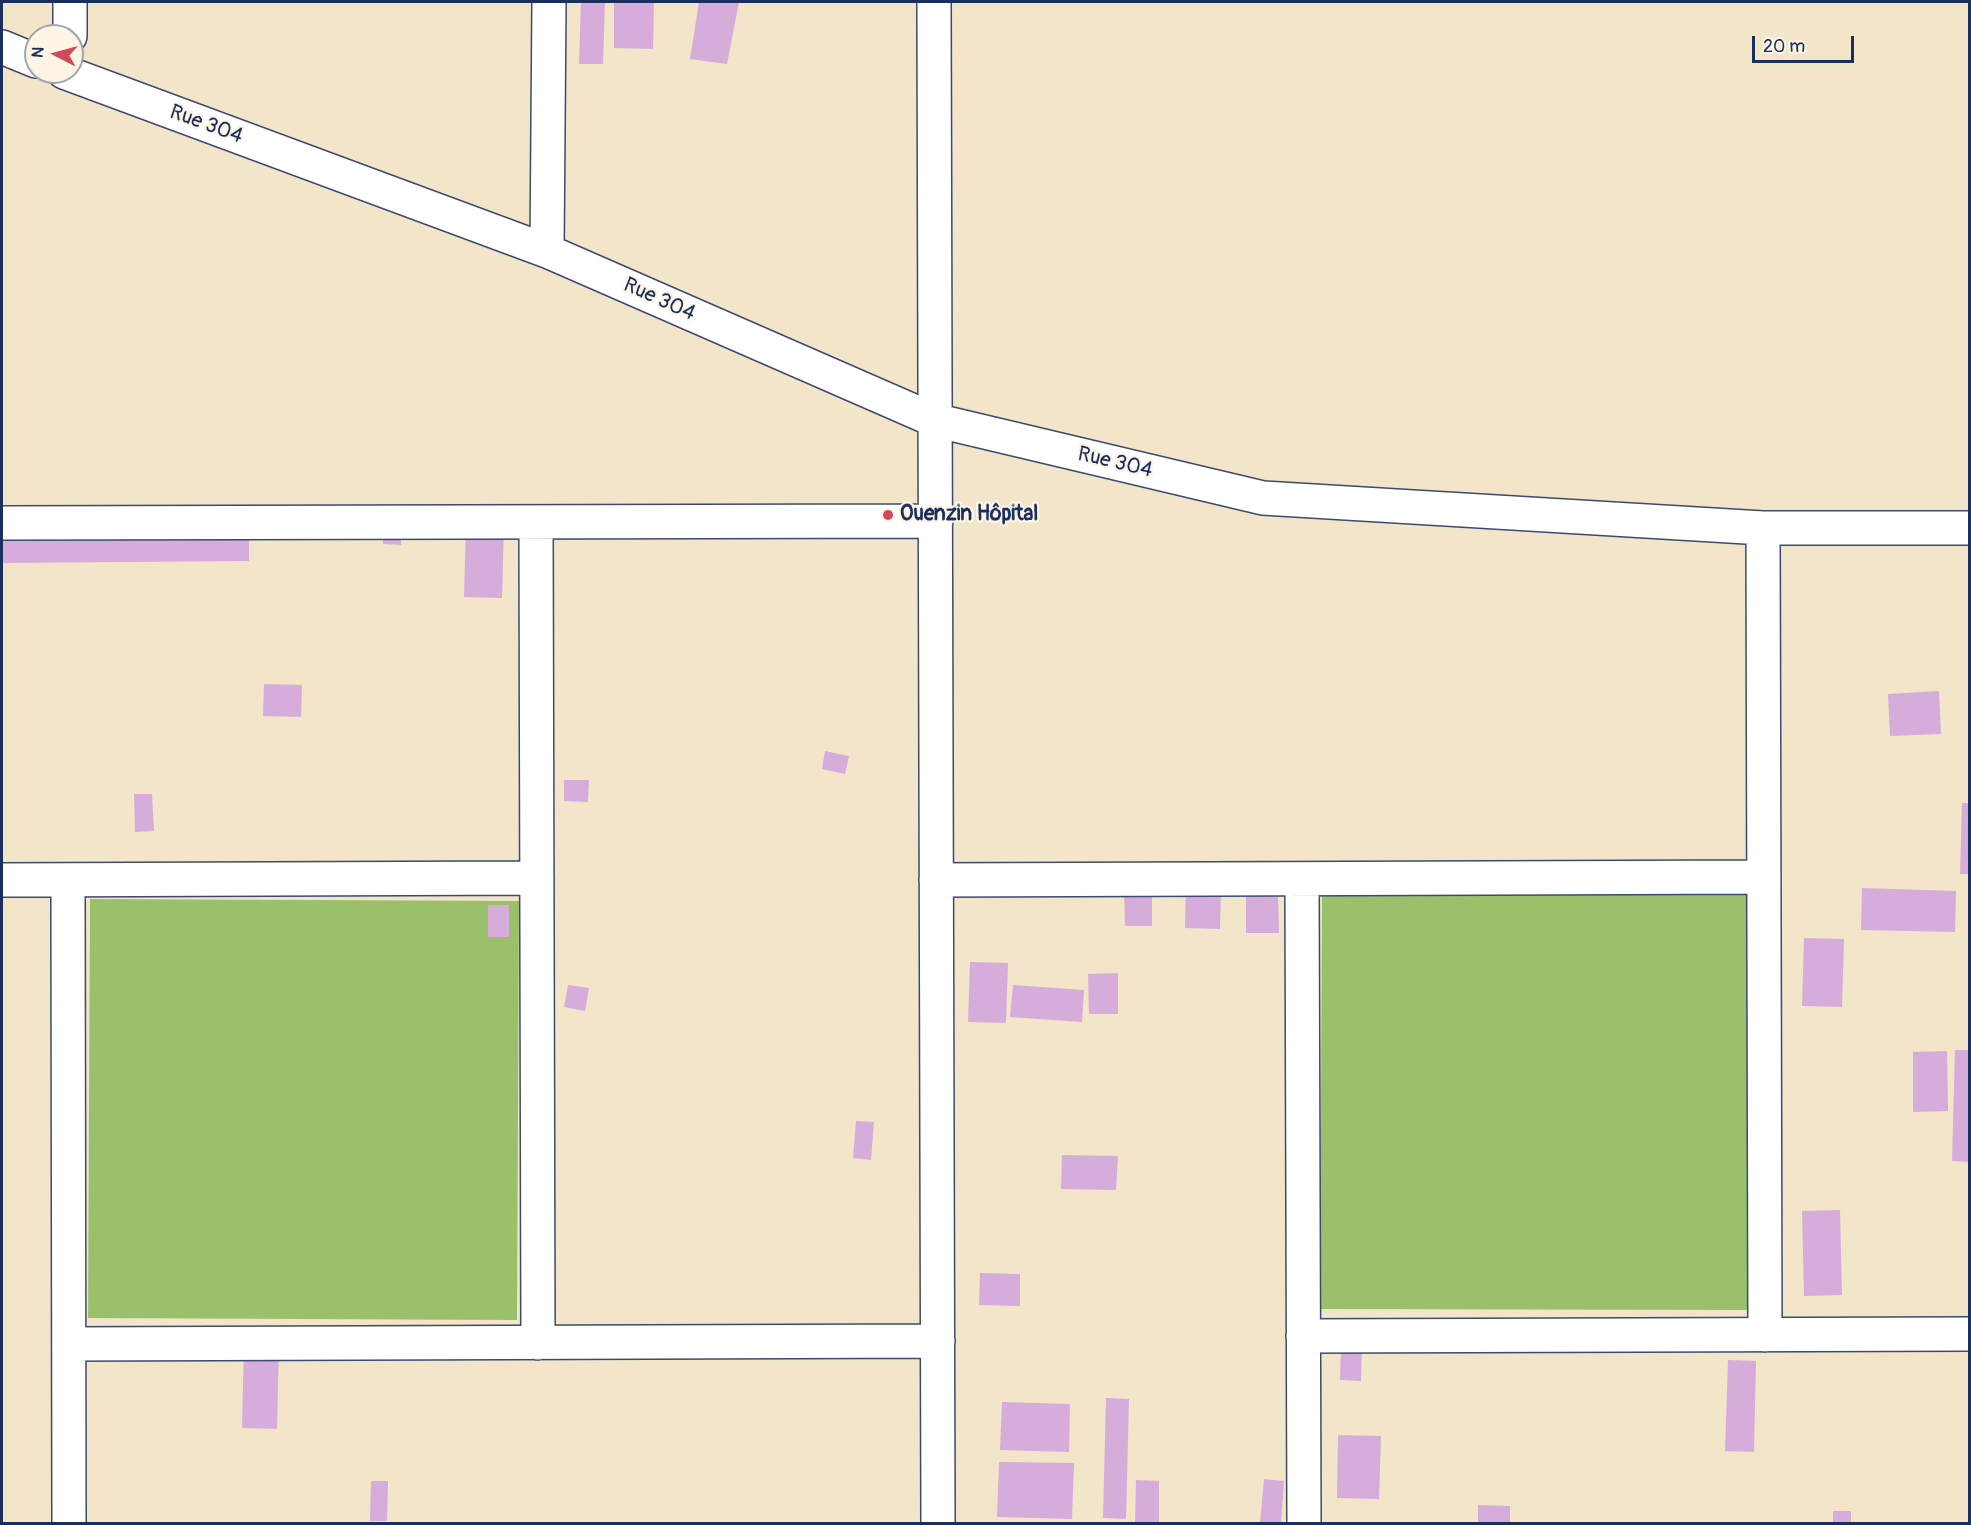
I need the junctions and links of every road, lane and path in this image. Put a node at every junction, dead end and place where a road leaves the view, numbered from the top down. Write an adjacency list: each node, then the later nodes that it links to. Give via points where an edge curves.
1 (70, 2): 4 (street)
2 (549, 2): 8 (street)
3 (934, 2): 9 (street)
4 (70, 24)
5 (2, 47): 6 (street)
6 (24, 56)
7 (84, 79): 8 (street, Rue 304)
8 (547, 251): 9 (street, Rue 304)
9 (934, 420): 10 (street); 13 (street, Rue 304, via 1263,498)
10 (936, 521): 11 (street); 20 (street)
11 (536, 522): 12 (street); 16 (street)
12 (2, 523)
13 (1763, 528): 14 (street, Rue 304); 15 (street)
14 (1970, 528)
15 (1764, 877): 17 (street); 22 (street)
16 (537, 878): 19 (street); 25 (street)
17 (1302, 879): 20 (street); 23 (street)
18 (2, 880): 19 (street)
19 (68, 880): 26 (street)
20 (936, 880): 24 (street)
21 (1970, 1334): 22 (street)
22 (1765, 1335): 23 (street)
23 (1303, 1336): 29 (street)
24 (938, 1341): 25 (street); 28 (street)
25 (538, 1343): 26 (street)
26 (69, 1344): 27 (street)
27 (69, 1524)
28 (938, 1524)
29 (1304, 1524)

